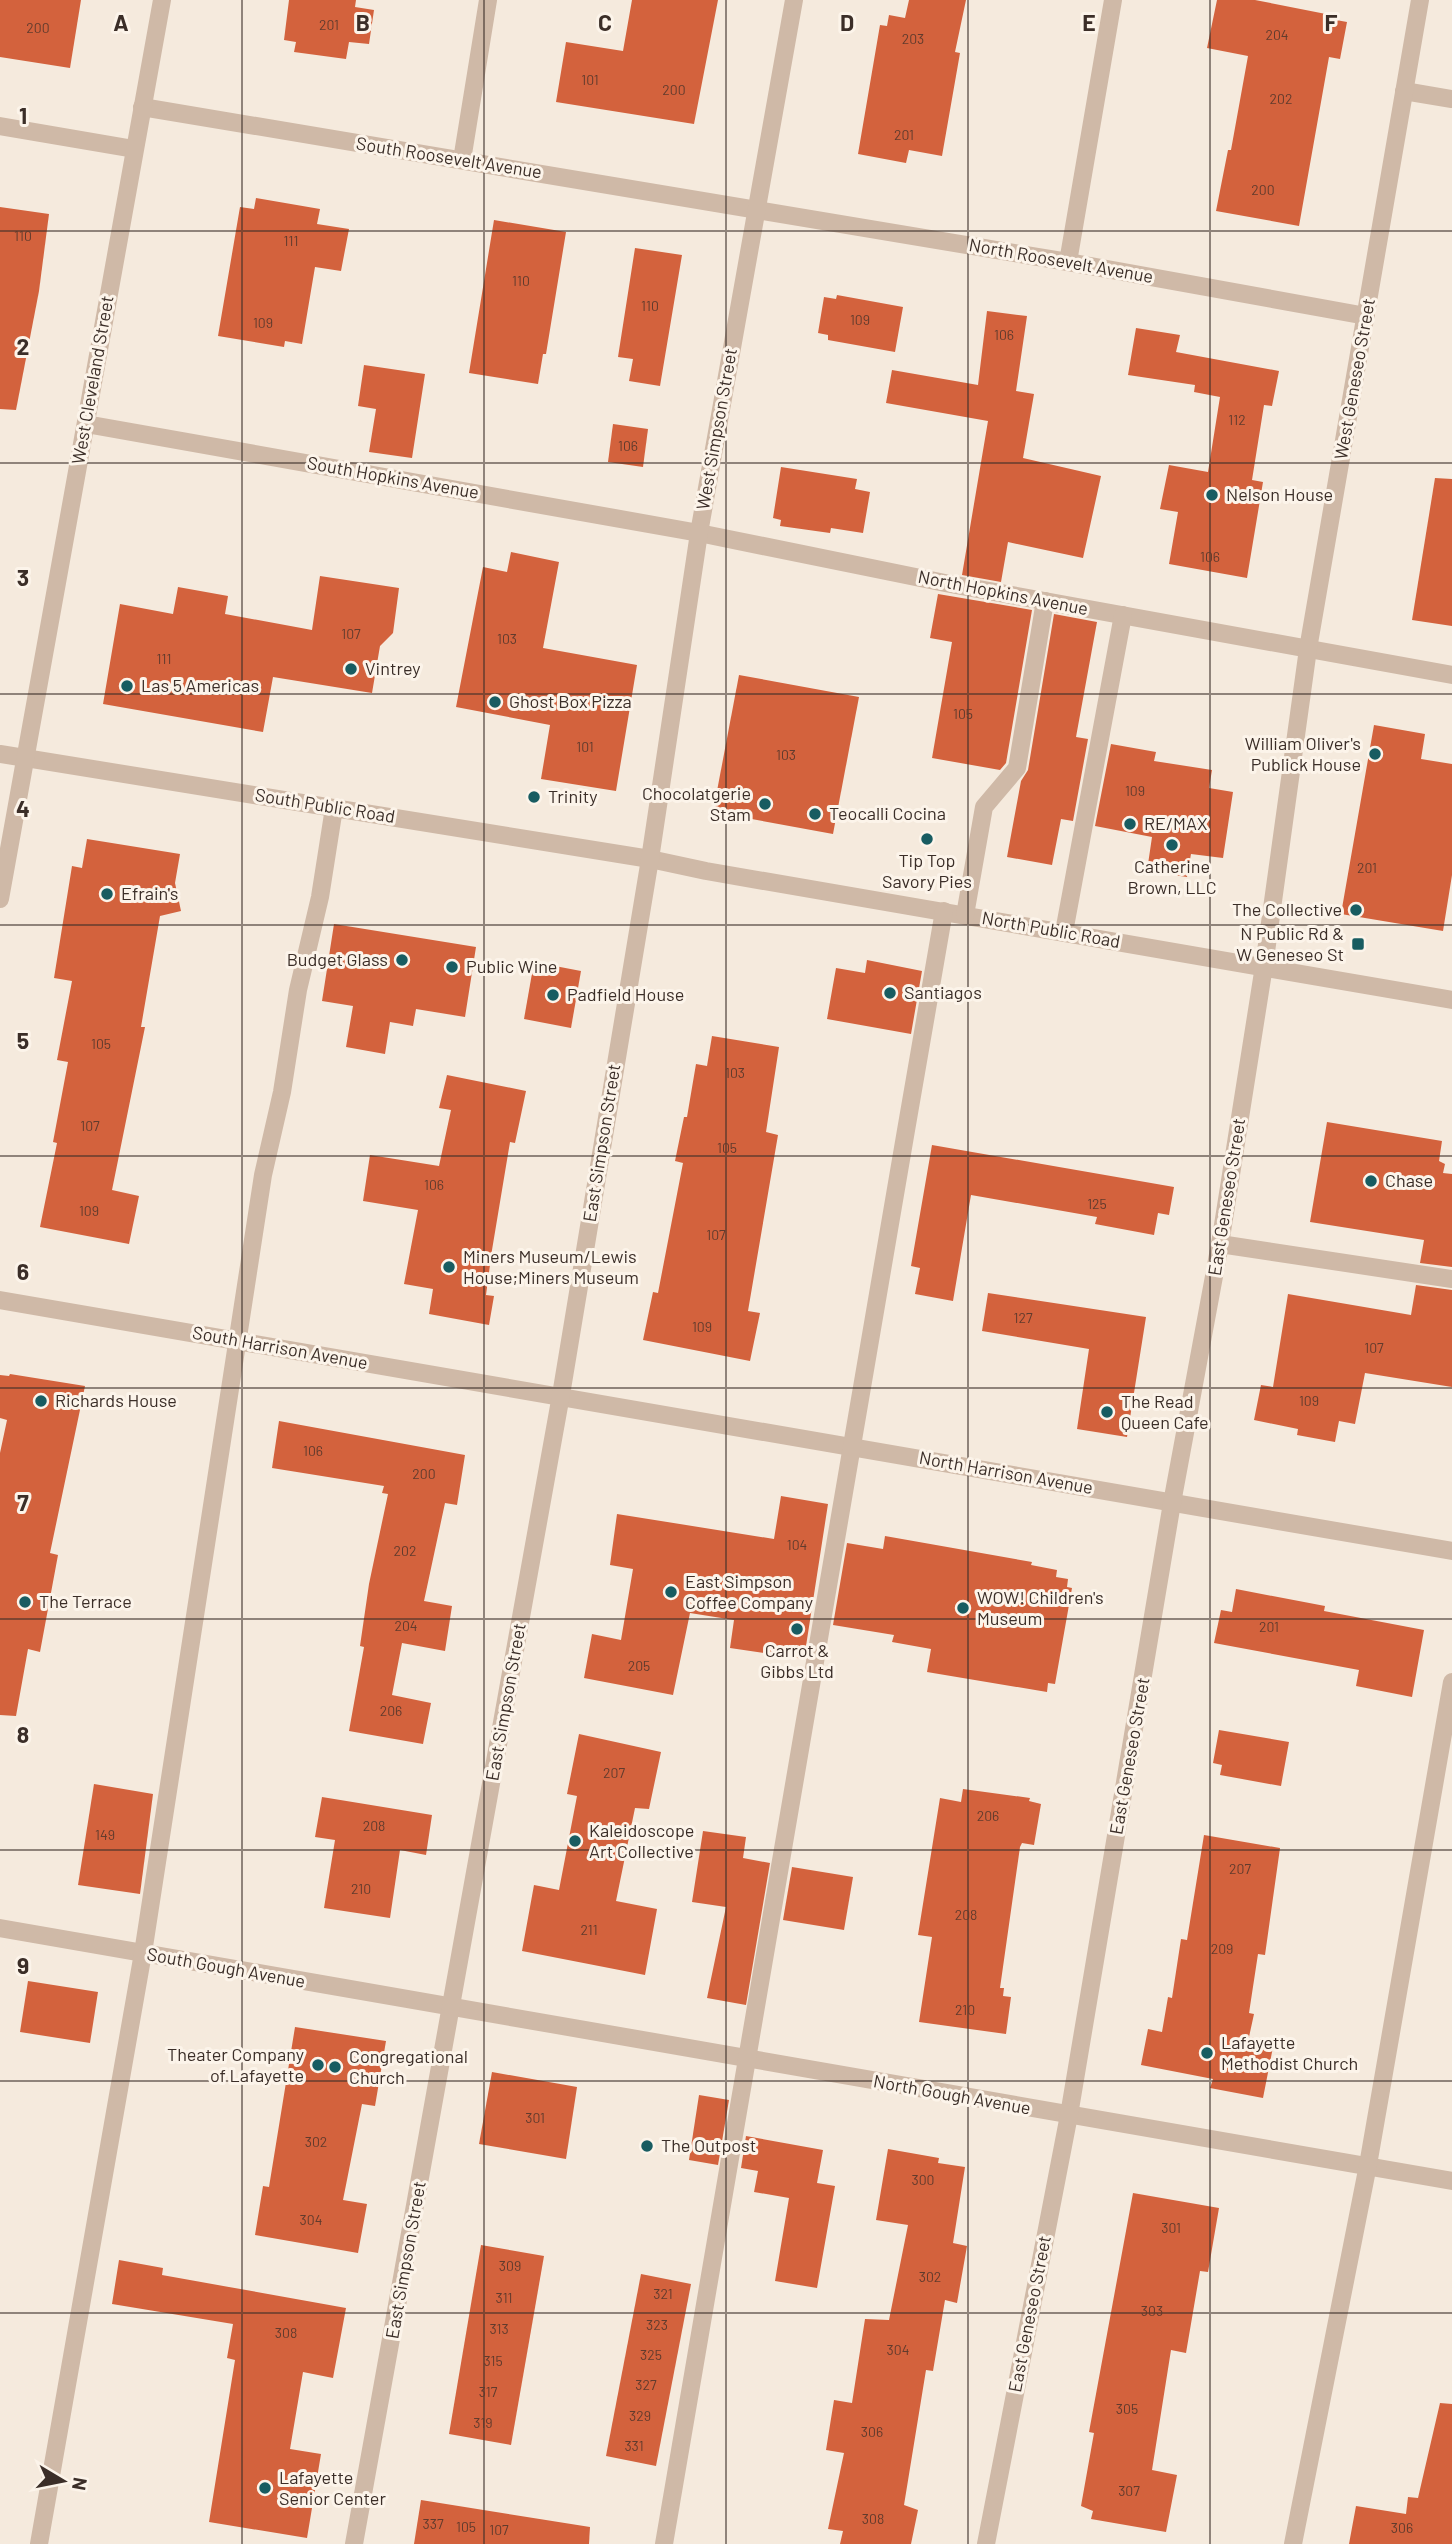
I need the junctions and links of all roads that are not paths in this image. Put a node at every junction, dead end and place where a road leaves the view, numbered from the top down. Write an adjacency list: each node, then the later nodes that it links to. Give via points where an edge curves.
1 (162, 0): 8 (street, West Cleveland Street)
2 (488, 0): 11 (street)
3 (793, 0): 12 (street, West Simpson Street)
4 (1114, 0): 13 (street)
5 (1420, 0): 6 (street, West Geneseo Street)
6 (1404, 91): 7 (street); 14 (street, West Geneseo Street)
7 (1452, 99)
8 (142, 107): 10 (street, West Cleveland Street); 11 (street, South Roosevelt Avenue)
9 (0, 126): 10 (street)
10 (134, 149): 15 (street, West Cleveland Street)
11 (462, 160): 12 (street, South Roosevelt Avenue)
12 (755, 209): 13 (street, North Roosevelt Avenue); 16 (street, West Simpson Street)
13 (1068, 262): 14 (street, North Roosevelt Avenue)
14 (1366, 316): 19 (street, West Geneseo Street)
15 (86, 424): 16 (street, South Hopkins Avenue); 22 (street, West Cleveland Street)
16 (699, 533): 17 (street, North Hopkins Avenue); 24 (street, West Simpson Street)
17 (1045, 601): 18 (street, North Hopkins Avenue); 27 (street, via 1017,768 984,807)
18 (1123, 615): 19 (street, North Hopkins Avenue); 28 (street)
19 (1307, 649): 20 (street, North Hopkins Avenue); 29 (street, West Geneseo Street)
20 (1452, 675)
21 (0, 754): 22 (street, South Public Road)
22 (24, 759): 23 (street, South Public Road); 25 (street, West Cleveland Street)
23 (334, 808): 24 (street, South Public Road); 34 (street)
24 (650, 859): 26 (street, North Public Road); 35 (street, East Simpson Street)
25 (0, 899)
26 (944, 911): 27 (street, North Public Road); 36 (street)
27 (965, 915): 28 (street, North Public Road)
28 (1064, 932): 29 (street, North Public Road)
29 (1264, 966): 30 (street, North Public Road); 31 (street, East Geneseo Street)
30 (1452, 1000)
31 (1220, 1244): 32 (street); 37 (street, East Geneseo Street)
32 (1452, 1279)
33 (0, 1300): 34 (street, South Harrison Avenue)
34 (236, 1341): 35 (street, South Harrison Avenue); 41 (street)
35 (561, 1395): 36 (street, North Harrison Avenue); 42 (street, East Simpson Street)
36 (850, 1445): 37 (street, North Harrison Avenue); 43 (street)
37 (1172, 1503): 38 (street, North Harrison Avenue); 44 (street, East Geneseo Street)
38 (1452, 1551)
39 (1452, 1682): 45 (street)
40 (0, 1928): 41 (street, South Gough Avenue)
41 (143, 1953): 42 (street, South Gough Avenue); 47 (street)
42 (453, 2007): 43 (street, North Gough Avenue); 48 (street, East Simpson Street)
43 (750, 2059): 44 (street, North Gough Avenue); 49 (street)
44 (1069, 2115): 45 (street, North Gough Avenue); 50 (street, East Geneseo Street)
45 (1368, 2165): 46 (street, North Gough Avenue); 51 (street)
46 (1452, 2181)
47 (39, 2544)
48 (354, 2544)
49 (664, 2544)
50 (986, 2544)
51 (1293, 2544)

